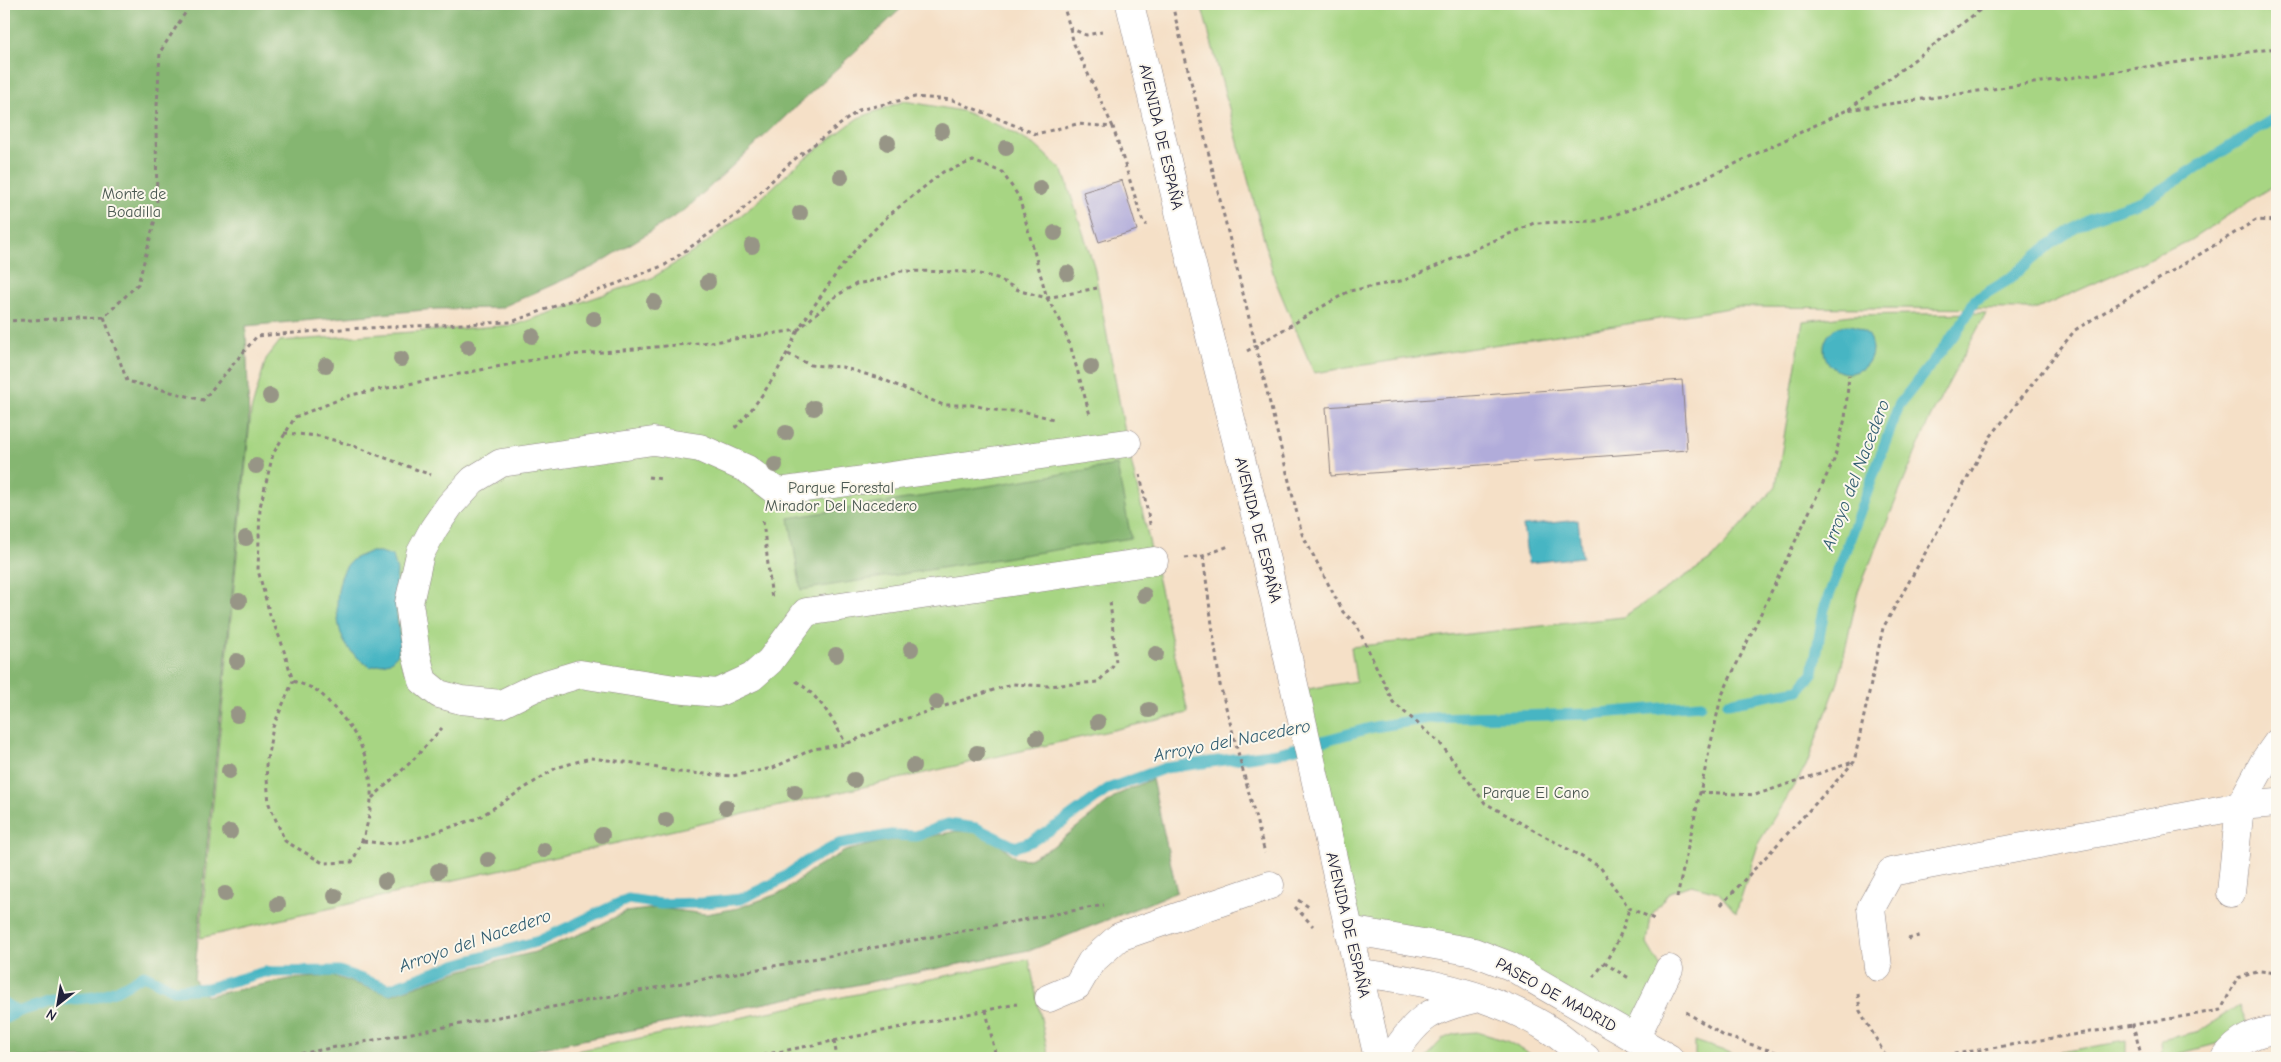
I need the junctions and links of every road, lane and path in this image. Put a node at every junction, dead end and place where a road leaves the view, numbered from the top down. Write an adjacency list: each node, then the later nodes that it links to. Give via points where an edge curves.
1 (191, 4): 14 (path, via 160,52 156,124 157,212 138,284)
2 (1063, 4): 6 (path)
3 (1172, 4): 17 (path)
4 (1988, 4): 8 (path)
5 (1132, 15): 6 (path, via 1086,34); 19 (street, AVENIDA DE ESPAÑA)
6 (1070, 28): 9 (path, via 1074,44)
7 (2277, 48): 8 (path)
8 (1847, 110): 17 (path, via 1664,198 1596,221 1534,223 1405,280 1349,291)
9 (1113, 127): 11 (path, via 1143,222); 14 (path, via 1077,124 1036,134 953,100 915,97 859,110 791,162 739,213 665,265 511,322 351,328 256,336 203,400 127,381)
10 (2277, 221): 42 (path, via 2256,220 2075,330 1992,436 1883,628)
11 (1149, 226)
12 (1097, 288): 13 (path)
13 (1047, 298): 16 (path, via 1020,291 997,278 971,272 901,271 856,284 836,296); 16 (path, via 1018,197 1002,172 973,161 943,172 889,215 838,271); 21 (path, via 1071,348)
14 (104, 317): 15 (path)
15 (4, 322)
16 (798, 330): 18 (path); 23 (path, via 720,341 548,357 351,395 295,417)
17 (1256, 347): 19 (path); 54 (path, via 1302,534 1343,612 1356,624 1392,702 1440,743 1485,803 1600,867 1629,908)
18 (788, 354): 22 (path, via 810,365 842,367 882,379 943,405 1022,411); 25 (path, via 758,400)
19 (1216, 364): 32 (street, AVENIDA DE ESPAÑA)
20 (1849, 374): 43 (path, via 1846,419 1834,460 1721,697)
21 (1091, 419)
22 (1058, 420)
23 (284, 433): 29 (path, via 319,436 351,445); 38 (path, via 273,454 260,507 258,570)
24 (1127, 442): 25 (street, via 777,492 747,469)
25 (711, 453): 29 (street, via 700,448 652,441 501,463 473,480)
26 (1139, 470): 31 (path)
27 (641, 477): 28 (path)
28 (670, 480)
29 (464, 490): 39 (street, via 434,528 420,554 409,603 414,646 423,681 439,694)
30 (762, 516): 36 (path, via 771,600 785,600)
31 (1152, 534)
32 (1248, 541): 33 (path); 33 (path); 55 (street, AVENIDA DE ESPAÑA, via 1303,725)
33 (1203, 556): 47 (path, via 1220,685)
34 (1154, 561): 35 (street)
35 (1107, 570): 36 (street); 41 (path, via 1116,664 1098,682 1048,686 1012,684 899,721)
36 (806, 612): 37 (street)
37 (770, 661): 39 (street, via 752,677 717,692 675,690 580,674 536,687 501,704); 41 (path, via 806,688 831,714)
38 (292, 681): 44 (path, via 320,693 359,739 371,773); 48 (path, via 273,727 266,765 269,804 285,841 322,864 352,862)
39 (461, 700): 44 (path, via 439,732)
40 (2277, 743): 46 (street)
41 (846, 744): 48 (path, via 813,749 773,768 732,776 678,772 590,758 556,768 478,818 412,840 386,844)
42 (1854, 762): 43 (path, via 1755,795); 53 (path)
43 (1700, 792): 51 (path)
44 (372, 799): 48 (path)
45 (2277, 803): 46 (street)
46 (2240, 806): 50 (street); 57 (street, via 1891,872 1871,908)
47 (1260, 836)
48 (363, 841)
49 (1270, 885): 62 (street, via 1119,937 1091,962 1077,986)
50 (2231, 893)
51 (1677, 897)
52 (1109, 904): 68 (path)
53 (1721, 905)
54 (1654, 919)
55 (1349, 930): 59 (street, AVENIDA DE ESPAÑA); 66 (street, PASEO DE MADRID, via 1474,952 1510,966)
56 (1604, 963): 61 (path)
57 (1878, 967)
58 (1669, 969): 61 (street)
59 (1359, 973): 63 (street, PASEO DE MADRID, via 1450,988); 72 (street, AVENIDA DE ESPAÑA)
60 (2277, 973): 64 (path, via 2260,971 2237,978 2221,1010)
61 (1657, 994): 66 (street); 76 (path, via 1724,1036 1788,1056)
62 (1049, 998)
63 (1478, 998): 73 (street, via 1447,1005 1427,1015); 74 (street, PASEO DE MADRID, via 1505,1007 1552,1032)
64 (2133, 1024): 77 (path); 78 (path)
65 (2277, 1031): 79 (street, via 2250,1036)
66 (1635, 1039): 75 (street, PASEO DE MADRID)
67 (834, 1040): 69 (path); 70 (path); 71 (path, via 986,1010)
68 (277, 1058)
69 (748, 1058)
70 (837, 1058)
71 (996, 1058)
72 (1378, 1058)
73 (1391, 1058)
74 (1586, 1058)
75 (1670, 1058)
76 (1818, 1058)
77 (1930, 1058)
78 (2142, 1058)
79 (2225, 1058)

